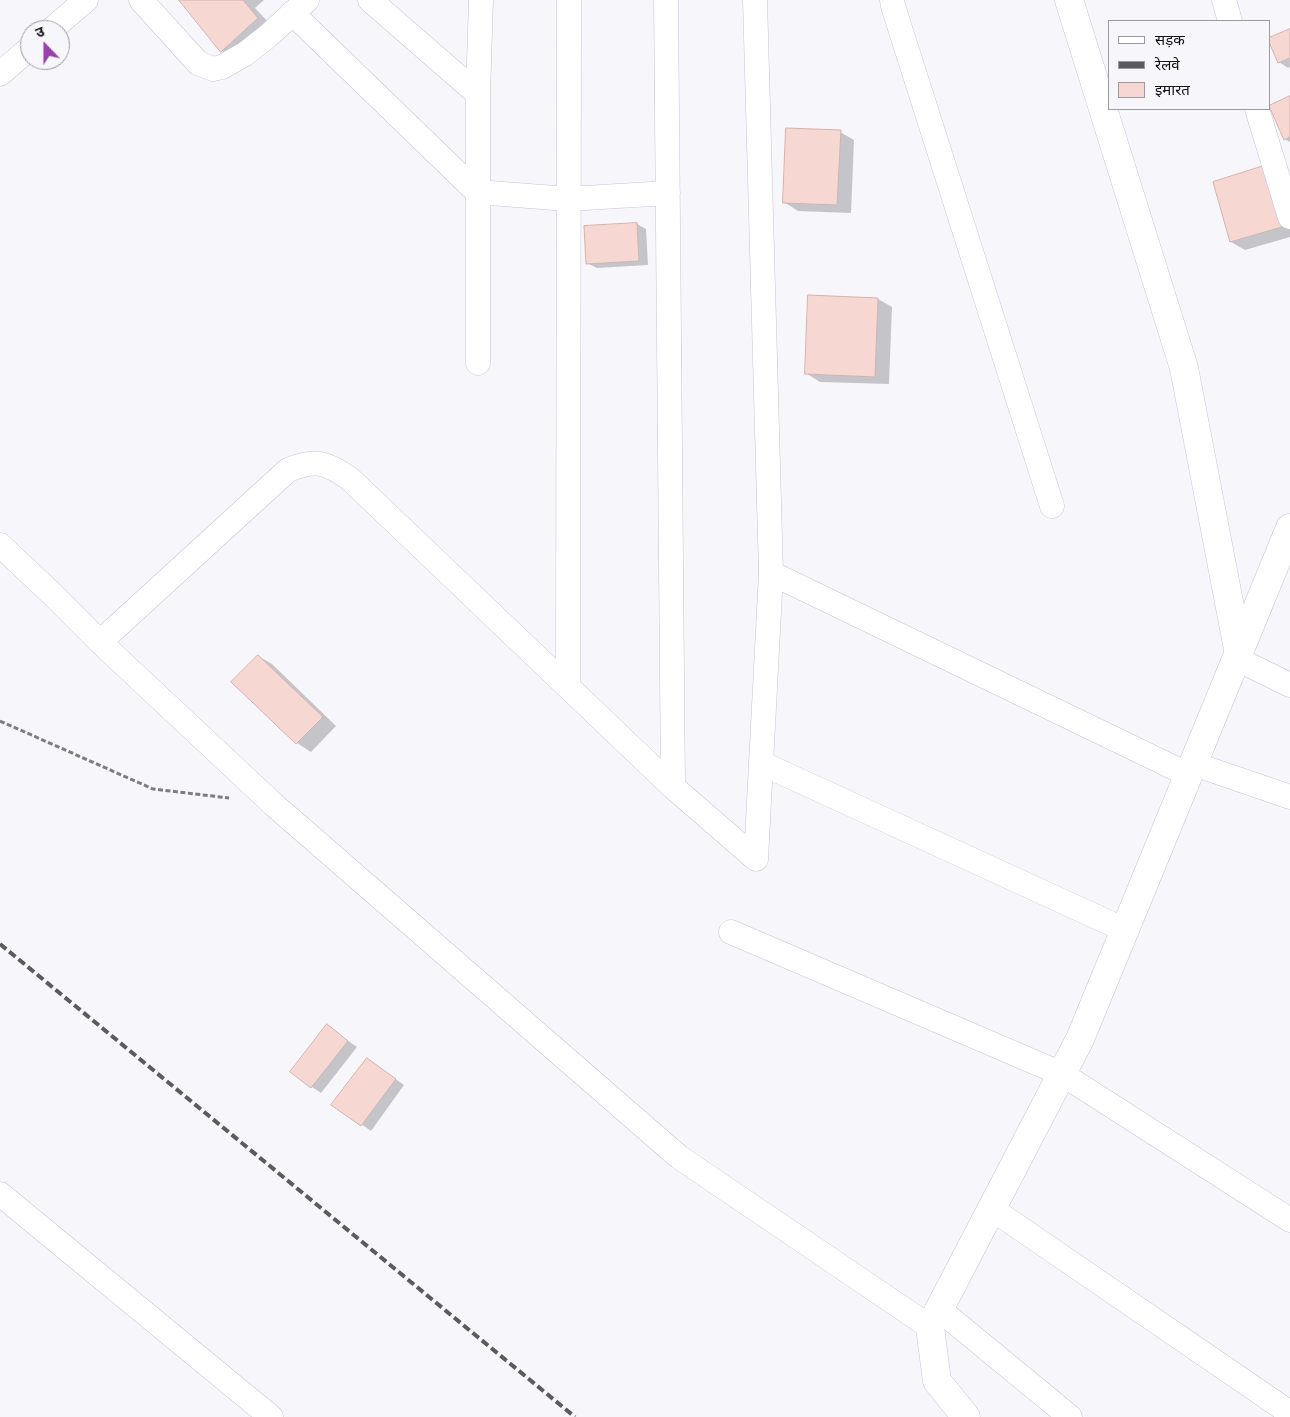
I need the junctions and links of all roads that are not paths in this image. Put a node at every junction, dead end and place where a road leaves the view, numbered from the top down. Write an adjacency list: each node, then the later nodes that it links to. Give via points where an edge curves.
1 (86, 0): 12 (street)
2 (141, 0): 11 (street, via 198,63 213,69 245,54)
3 (370, 0): 16 (street)
4 (481, 0): 16 (street)
5 (568, 0): 20 (street)
6 (666, 0): 19 (street)
7 (755, 0): 26 (street)
8 (892, 0): 23 (street)
9 (1070, 0): 28 (main road, via 1184,368)
10 (1224, 0): 13 (street)
11 (299, 7): 18 (street)
12 (63, 20)
13 (1230, 20)
14 (20, 57): 15 (street)
15 (0, 74)
16 (478, 94): 18 (street)
17 (1257, 110): 21 (street)
18 (477, 192): 20 (street); 22 (street)
19 (668, 192): 20 (street); 33 (street)
20 (568, 199): 30 (street)
21 (1290, 217)
22 (478, 363)
23 (1052, 506)
24 (1290, 528): 28 (main road)
25 (0, 545): 27 (street)
26 (771, 573): 31 (street); 32 (street)
27 (100, 642): 30 (street, via 288,470 317,462 333,467 350,479); 41 (street, via 274,804 679,1157)
28 (1238, 656): 29 (street); 32 (main road)
29 (1290, 685)
30 (568, 687): 33 (street)
31 (761, 764): 33 (street, via 756,859); 35 (street)
32 (1191, 769): 34 (street); 35 (main road)
33 (673, 787)
34 (1290, 797)
35 (1125, 930): 37 (main road)
36 (730, 932): 37 (street)
37 (1062, 1074): 39 (main road); 40 (street)
38 (0, 1194): 43 (street)
39 (992, 1209): 41 (main road); 42 (street)
40 (1290, 1220)
41 (935, 1319): 44 (main road, via 936,1381); 45 (street)
42 (1290, 1413)
43 (271, 1417)
44 (966, 1417)
45 (1070, 1417)

